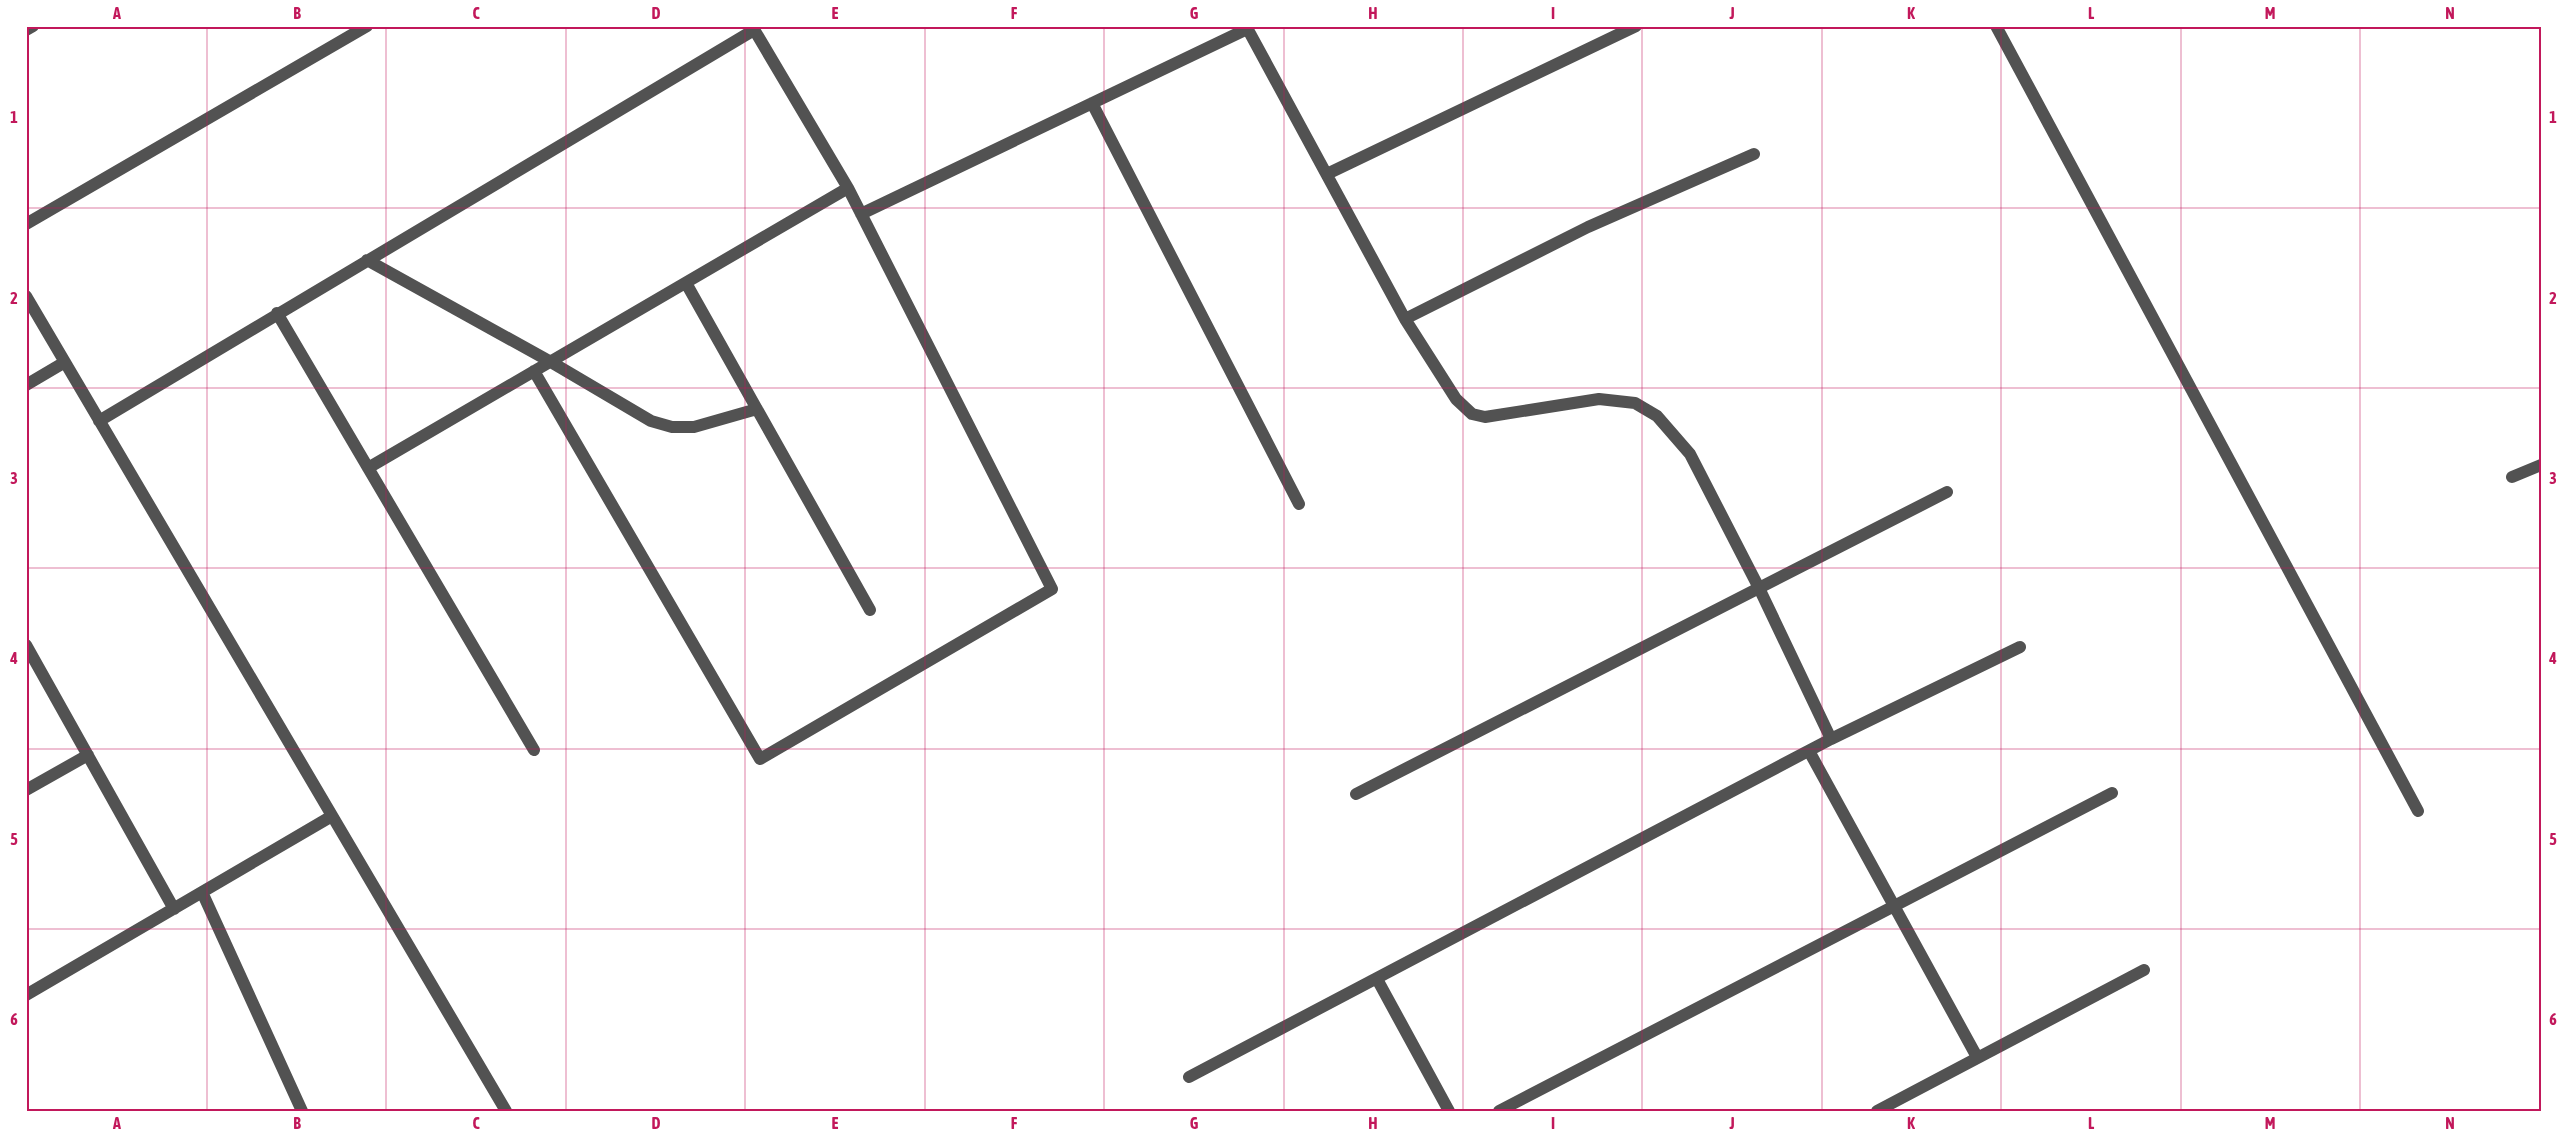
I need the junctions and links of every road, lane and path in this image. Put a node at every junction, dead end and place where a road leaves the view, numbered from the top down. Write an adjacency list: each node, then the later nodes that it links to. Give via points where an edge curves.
1 (33, 26): 7 (street)
2 (367, 26): 13 (street)
3 (1636, 26): 10 (street)
4 (1996, 26): 41 (street)
5 (753, 28): 11 (street); 14 (street)
6 (1247, 28): 8 (street); 10 (street)
7 (26, 30)
8 (1092, 103): 12 (street); 29 (street)
9 (1754, 154): 18 (street, via 1588,227)
10 (1327, 174): 18 (street)
11 (848, 188): 12 (street); 15 (street)
12 (861, 214): 21 (street, via 1052,589 760,758)
13 (26, 224)
14 (366, 260): 17 (street); 20 (street)
15 (686, 283): 20 (street); 23 (street)
16 (26, 296): 19 (street)
17 (277, 314): 24 (street); 26 (street)
18 (1405, 319): 30 (street, via 1456,399 1472,414 1485,417 1599,399 1635,403 1657,416 1690,454)
19 (65, 362): 22 (street); 24 (street)
20 (551, 362): 21 (street); 23 (street, via 650,421 672,427 694,427)
21 (534, 371): 26 (street)
22 (26, 385)
23 (757, 409): 31 (street)
24 (99, 421): 42 (street)
25 (2541, 465): 27 (street)
26 (368, 468): 35 (street)
27 (2512, 477)
28 (1947, 492): 30 (street)
29 (1299, 504)
30 (1759, 588): 34 (street); 40 (street)
31 (870, 610)
32 (26, 645): 37 (street)
33 (2020, 647): 34 (street)
34 (1831, 739): 36 (street)
35 (534, 750)
36 (1809, 751): 44 (street); 47 (street)
37 (88, 754): 38 (street); 45 (street)
38 (26, 790)
39 (2112, 792): 44 (street)
40 (1356, 794)
41 (2418, 811)
42 (332, 816): 43 (street); 52 (street)
43 (202, 892): 45 (street); 51 (street)
44 (1894, 906): 49 (street); 54 (street)
45 (174, 909): 48 (street)
46 (2144, 970): 49 (street)
47 (1377, 979): 50 (street); 53 (street)
48 (26, 995)
49 (1977, 1057): 55 (street)
50 (1189, 1077)
51 (302, 1111)
52 (506, 1111)
53 (1449, 1111)
54 (1499, 1111)
55 (1877, 1111)

